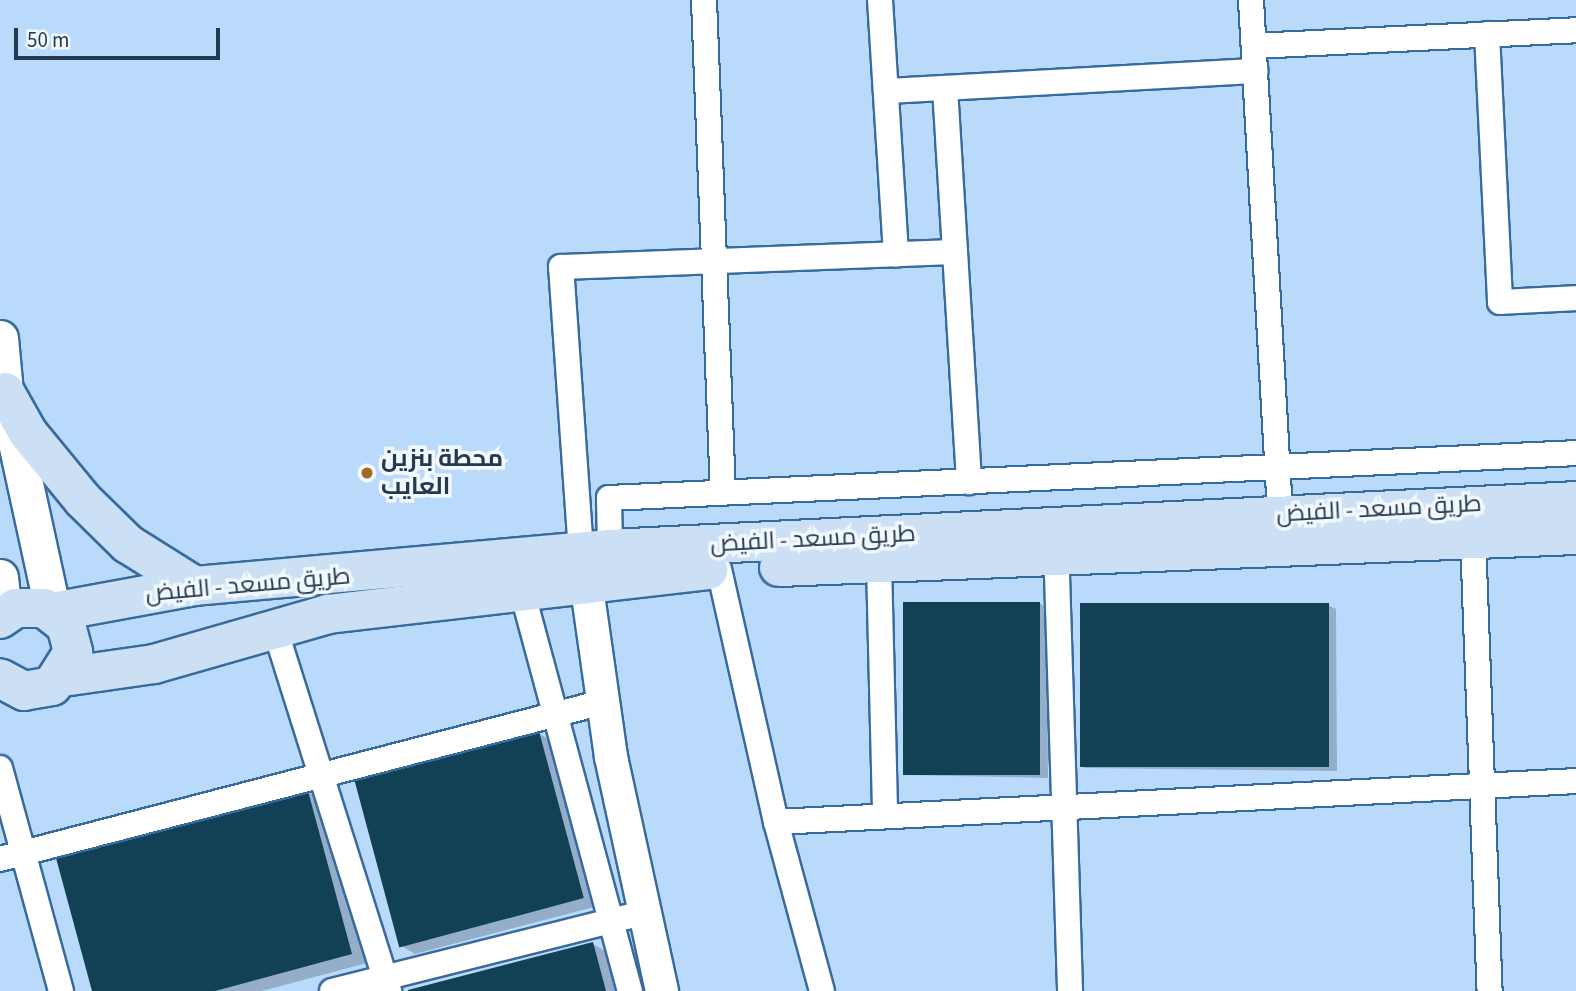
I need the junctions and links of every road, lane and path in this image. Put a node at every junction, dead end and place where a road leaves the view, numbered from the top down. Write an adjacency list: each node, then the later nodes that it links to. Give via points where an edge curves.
1 (704, 0): 12 (street)
2 (880, 0): 9 (street)
3 (1251, 0): 6 (street)
4 (1576, 30): 5 (street)
5 (1487, 34): 6 (street); 13 (street, via 1500,302)
6 (1254, 46): 7 (street)
7 (1255, 71): 8 (street); 17 (street)
8 (945, 88): 9 (street); 10 (street)
9 (886, 91): 11 (street)
10 (955, 252): 11 (street); 18 (street)
11 (896, 254): 12 (street)
12 (714, 261): 19 (street); 25 (street, via 561,267)
13 (1576, 298)
14 (0, 338): 15 (main road)
15 (5, 393): 30 (main road, via 28,433 83,500 128,544); 31 (main road)
16 (1576, 453): 17 (street)
17 (1277, 468): 18 (street); 21 (street)
18 (969, 482): 19 (street)
19 (723, 493): 25 (street, via 609,498)
20 (1576, 501): 21 (main road, طريق مسعد - الفيض)
21 (1281, 529): 23 (main road, طريق مسعد - الفيض); 24 (main road, طريق مسعد - الفيض)
22 (1576, 536): 23 (main road, طريق مسعد - الفيض)
23 (1474, 538): 41 (street)
24 (1056, 541): 25 (main road, طريق مسعد - الفيض); 26 (main road, طريق مسعد - الفيض); 42 (street)
25 (593, 561): 27 (main road, طريق مسعد - الفيض); 28 (main road, طريق مسعد - الفيض); 36 (street)
26 (879, 564): 27 (main road, طريق مسعد - الفيض); 43 (street)
27 (719, 569): 44 (street)
28 (517, 573): 30 (main road, طريق مسعد - الفيض); 33 (main road, طريق مسعد - الفيض); 37 (street)
29 (0, 577): 32 (main road)
30 (195, 586): 31 (main road, طريق مسعد - الفيض)
31 (53, 612): 32 (main road, طريق مسعد - الفيض, via 30,605); 34 (main road, via 72,638)
32 (2, 617)
33 (275, 629): 34 (main road, طريق مسعد - الفيض, via 153,664); 39 (street)
34 (63, 677): 35 (main road, طريق مسعد - الفيض)
35 (8, 691)
36 (603, 702): 37 (street); 46 (street)
37 (555, 715): 39 (street); 47 (street)
38 (0, 768): 45 (street)
39 (321, 776): 45 (street); 48 (street)
40 (1576, 781): 41 (street)
41 (1482, 785): 42 (street); 55 (street)
42 (1068, 807): 43 (street); 54 (street)
43 (885, 814): 44 (street)
44 (776, 822): 53 (street)
45 (12, 856): 49 (street)
46 (642, 913): 47 (street); 52 (street)
47 (611, 920): 48 (street); 51 (street)
48 (386, 984): 50 (street)
49 (61, 991)
50 (332, 991)
51 (630, 991)
52 (662, 991)
53 (822, 991)
54 (1069, 991)
55 (1490, 991)

